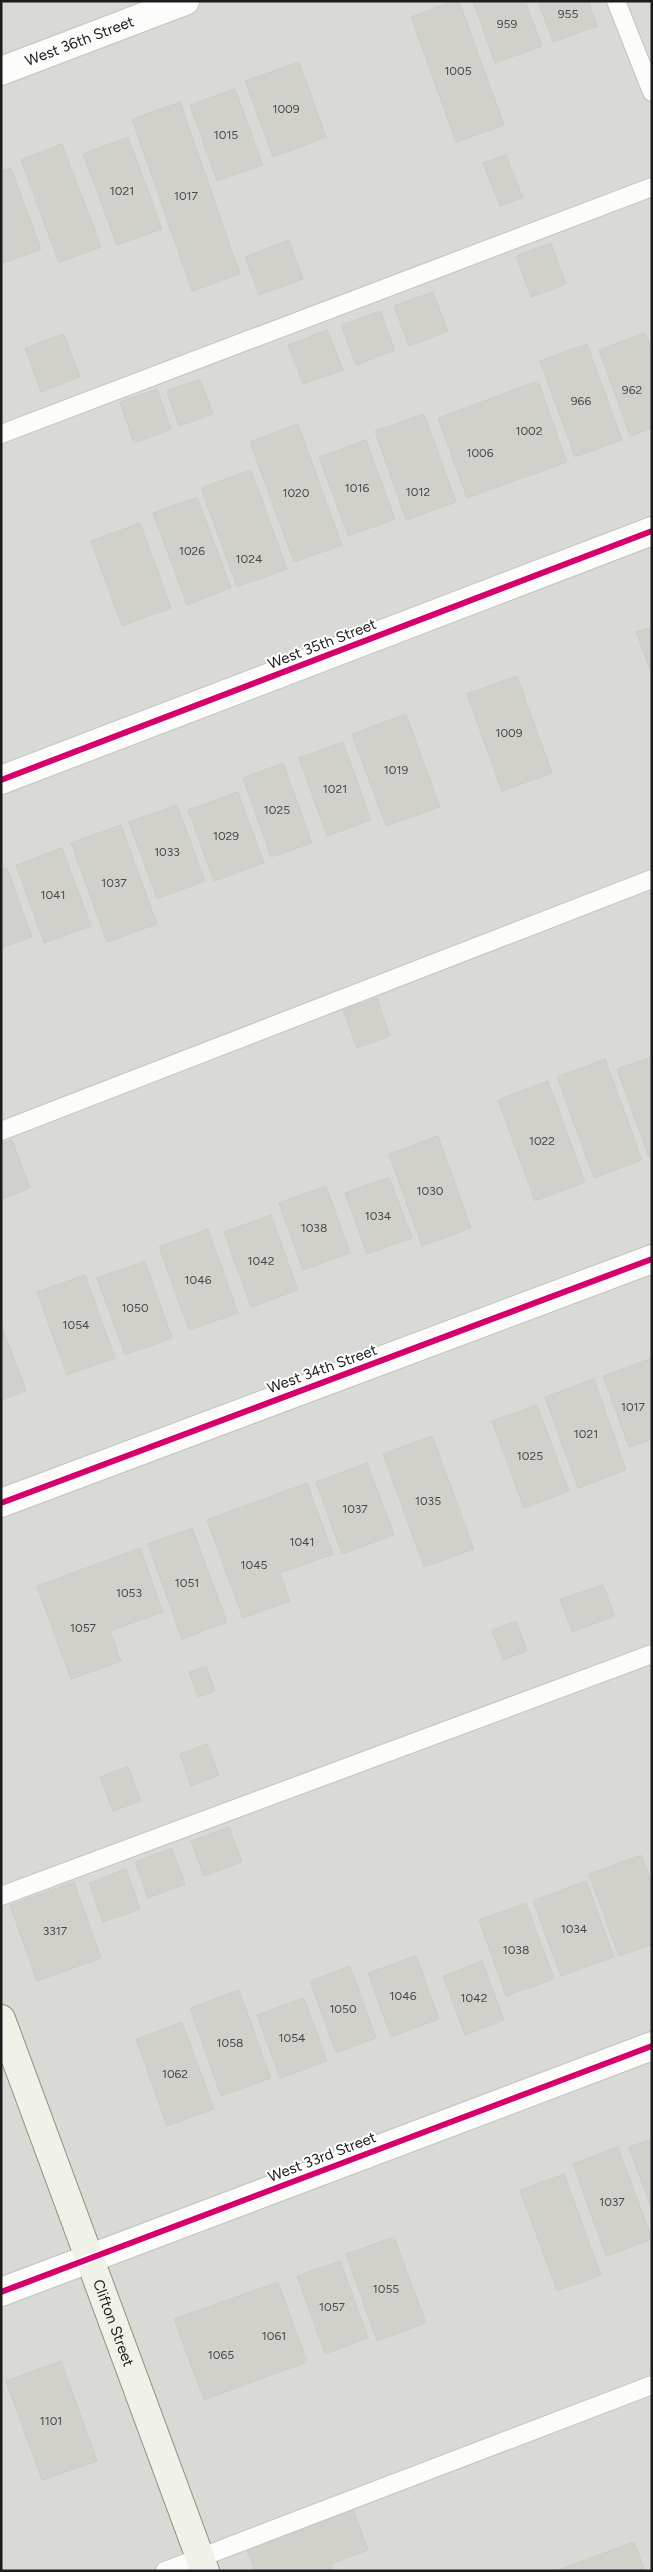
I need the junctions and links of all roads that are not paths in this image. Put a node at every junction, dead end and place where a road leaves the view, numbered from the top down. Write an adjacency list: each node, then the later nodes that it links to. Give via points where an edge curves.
1 (184, 1): 3 (street, West 36th Street)
2 (616, 1): 4 (lane)
3 (1, 71)
4 (652, 92)
5 (652, 187): 6 (lane)
6 (1, 434)
7 (652, 531): 8 (street, West 35th Street)
8 (1, 780)
9 (652, 879): 10 (lane)
10 (1, 1131)
11 (652, 1260): 12 (street, West 34th Street)
12 (1, 1502)
13 (652, 1654): 14 (lane)
14 (1, 1896)
15 (1, 2019): 17 (street, Clifton Street)
16 (652, 2046): 17 (street, West 33rd Street)
17 (90, 2259): 18 (street, West 33rd Street); 20 (street, Clifton Street)
18 (1, 2292)
19 (652, 2385): 20 (lane)
20 (202, 2564): 21 (lane)
21 (165, 2571)

